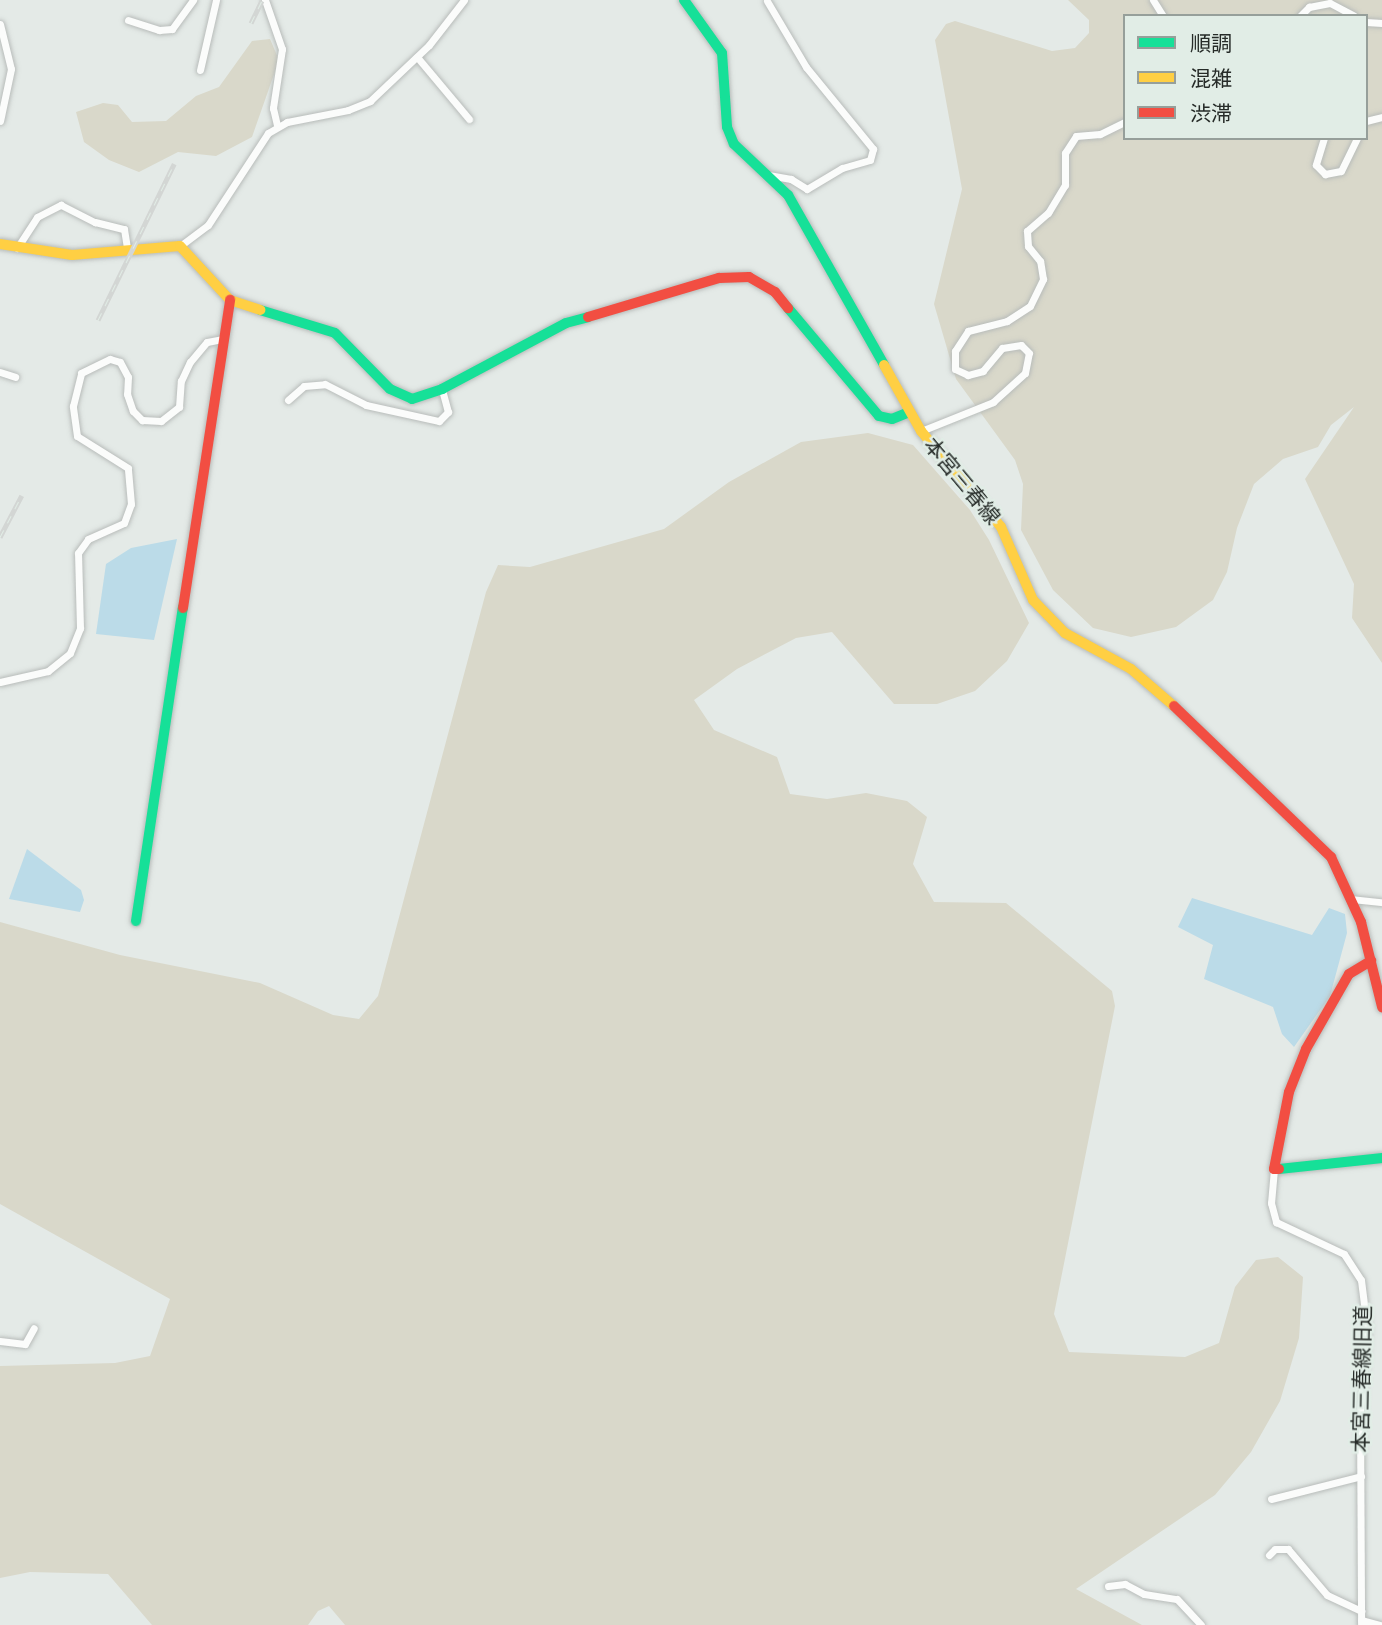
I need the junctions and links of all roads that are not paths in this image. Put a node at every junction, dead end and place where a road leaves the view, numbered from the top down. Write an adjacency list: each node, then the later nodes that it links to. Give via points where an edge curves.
1 (193, 0): 9 (street, via 172,29 159,30)
2 (216, 0): 12 (street)
3 (265, 0): 16 (street, via 282,49 273,108)
4 (464, 0): 11 (street)
5 (684, 0): 19 (street, 本宮三春線, via 722,53 729,134 740,153)
6 (767, 1): 19 (street, via 806,67 873,149 865,163 842,168 807,189 791,179)
7 (1302, 14): 8 (street, via 1330,3)
8 (1350, 14)
9 (128, 20)
10 (0, 24): 14 (street, via 11,69)
11 (417, 57): 13 (street); 16 (street, via 361,106)
12 (200, 70)
13 (469, 118)
14 (0, 121)
15 (1123, 123): 31 (street, via 1100,134 1076,136 1070,143 1065,153 1065,185 1048,213 1027,231 1028,246 1040,261 1043,279 1030,306 1007,320 968,331 955,351 955,369 968,375 982,371 1002,348 1021,345 1029,353 1026,373 993,402)
16 (277, 126): 21 (street, via 262,141 208,225)
17 (1323, 140): 18 (street, via 1316,164 1325,174 1341,171)
18 (1356, 140)
19 (767, 176): 30 (street, 本宮三春線, via 796,209)
20 (0, 244): 22 (street)
21 (180, 246): 23 (street); 24 (street)
22 (16, 248): 23 (street, via 72,255); 23 (street, via 37,218 61,205 95,222 124,229)
23 (127, 248)
24 (230, 300): 25 (street); 28 (street, via 335,333 400,396 412,399)
25 (222, 339): 32 (street, via 207,342 190,362 181,381 179,407 161,421 142,420 133,411 128,377 120,362 110,359 80,373 73,406 77,436 128,468 131,504 124,523 88,540 78,552 80,628 70,653 48,671); 35 (street)
26 (0, 372): 27 (street)
27 (15, 377)
28 (442, 389): 29 (street, via 449,412 439,421 366,405 324,384 304,386); 30 (street, via 566,323 733,276 757,280 775,292 879,416 892,419)
29 (288, 400)
30 (909, 412): 31 (street, 本宮三春線)
31 (920, 431): 33 (street, 本宮三春線, via 1001,527 1025,587 1041,612 1065,633 1131,669 1167,699 1308,833 1331,858)
32 (0, 682)
33 (1352, 899): 34 (street); 36 (street, 本宮三春線)
34 (1382, 902)
35 (136, 921)
36 (1371, 961): 37 (street, 本宮三春線); 39 (street, 本宮三春線旧道, via 1349,974 1306,1049 1289,1092)
37 (1382, 1007)
38 (1382, 1158): 39 (street)
39 (1274, 1169): 42 (street, 本宮三春線旧道, via 1271,1203 1276,1222 1344,1254 1361,1280 1367,1328)
40 (34, 1328): 41 (street, via 25,1344)
41 (0, 1341)
42 (1361, 1476): 43 (street); 46 (street, 本宮三春線旧道)
43 (1271, 1499)
44 (1269, 1555): 46 (street, via 1275,1549 1289,1549 1327,1595)
45 (1108, 1586): 48 (street, via 1125,1584 1144,1594 1177,1599)
46 (1361, 1611): 47 (street, 本宮三春線旧道)
47 (1361, 1623): 49 (street)
48 (1201, 1625)
49 (1380, 1625)

